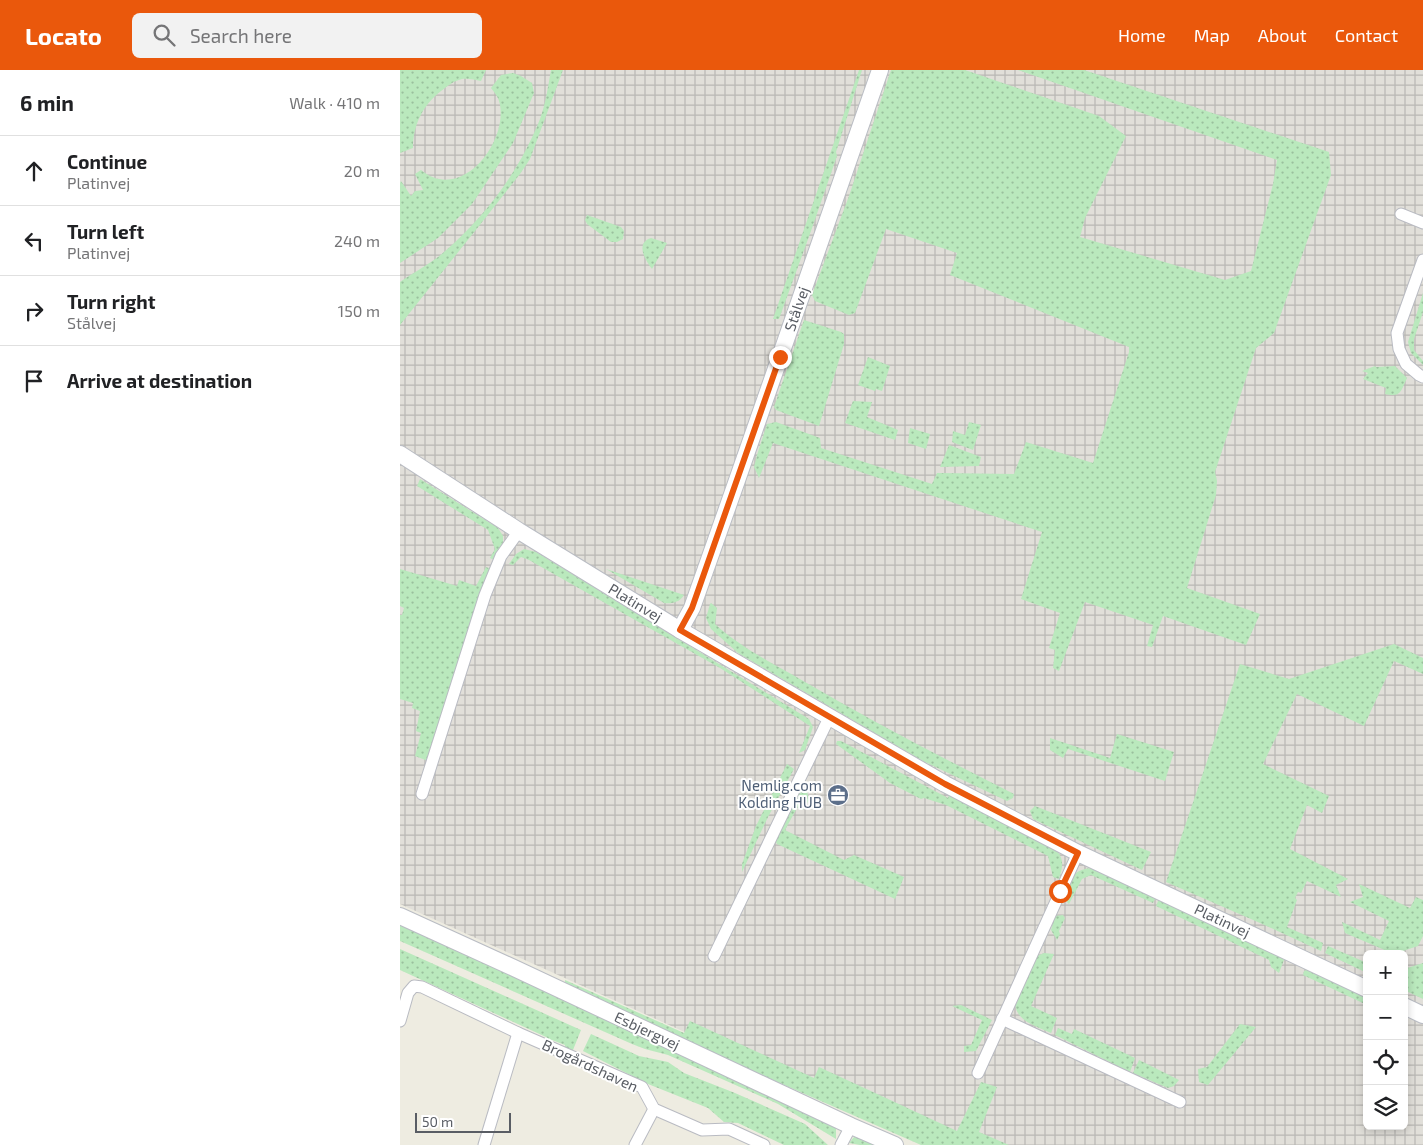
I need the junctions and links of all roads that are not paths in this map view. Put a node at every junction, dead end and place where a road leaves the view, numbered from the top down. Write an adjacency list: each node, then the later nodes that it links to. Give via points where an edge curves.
1 (880, 70): 8 (street, Stålvej, via 692,608)
2 (1401, 214): 3 (street)
3 (1423, 223)
4 (1423, 260): 5 (street, via 1397,333 1399,349 1406,364)
5 (1423, 377)
6 (400, 454): 7 (street, Platinvej)
7 (519, 531): 8 (street, Platinvej); 10 (street, via 501,556 485,595)
8 (680, 630): 9 (street, Platinvej)
9 (829, 718): 11 (street, Platinvej, via 945,784); 13 (street)
10 (422, 794)
11 (1078, 853): 14 (street, Platinvej); 17 (street)
12 (400, 916): 23 (street, Esbjergvej)
13 (714, 956)
14 (1363, 987)
15 (1408, 1008): 16 (street)
16 (1423, 1015)
17 (1002, 1019): 20 (street); 21 (street)
18 (400, 1021): 19 (street, Brogårdshaven, via 408,993 414,986)
19 (518, 1033): 22 (street, Brogårdshaven, via 642,1088); 24 (street)
20 (978, 1073)
21 (1180, 1102)
22 (654, 1109): 25 (street); 26 (street, via 702,1130 729,1129)
23 (850, 1126): 27 (street); 28 (street, Esbjergvej)
24 (484, 1145)
25 (635, 1145)
26 (764, 1145)
27 (842, 1145)
28 (895, 1145)

